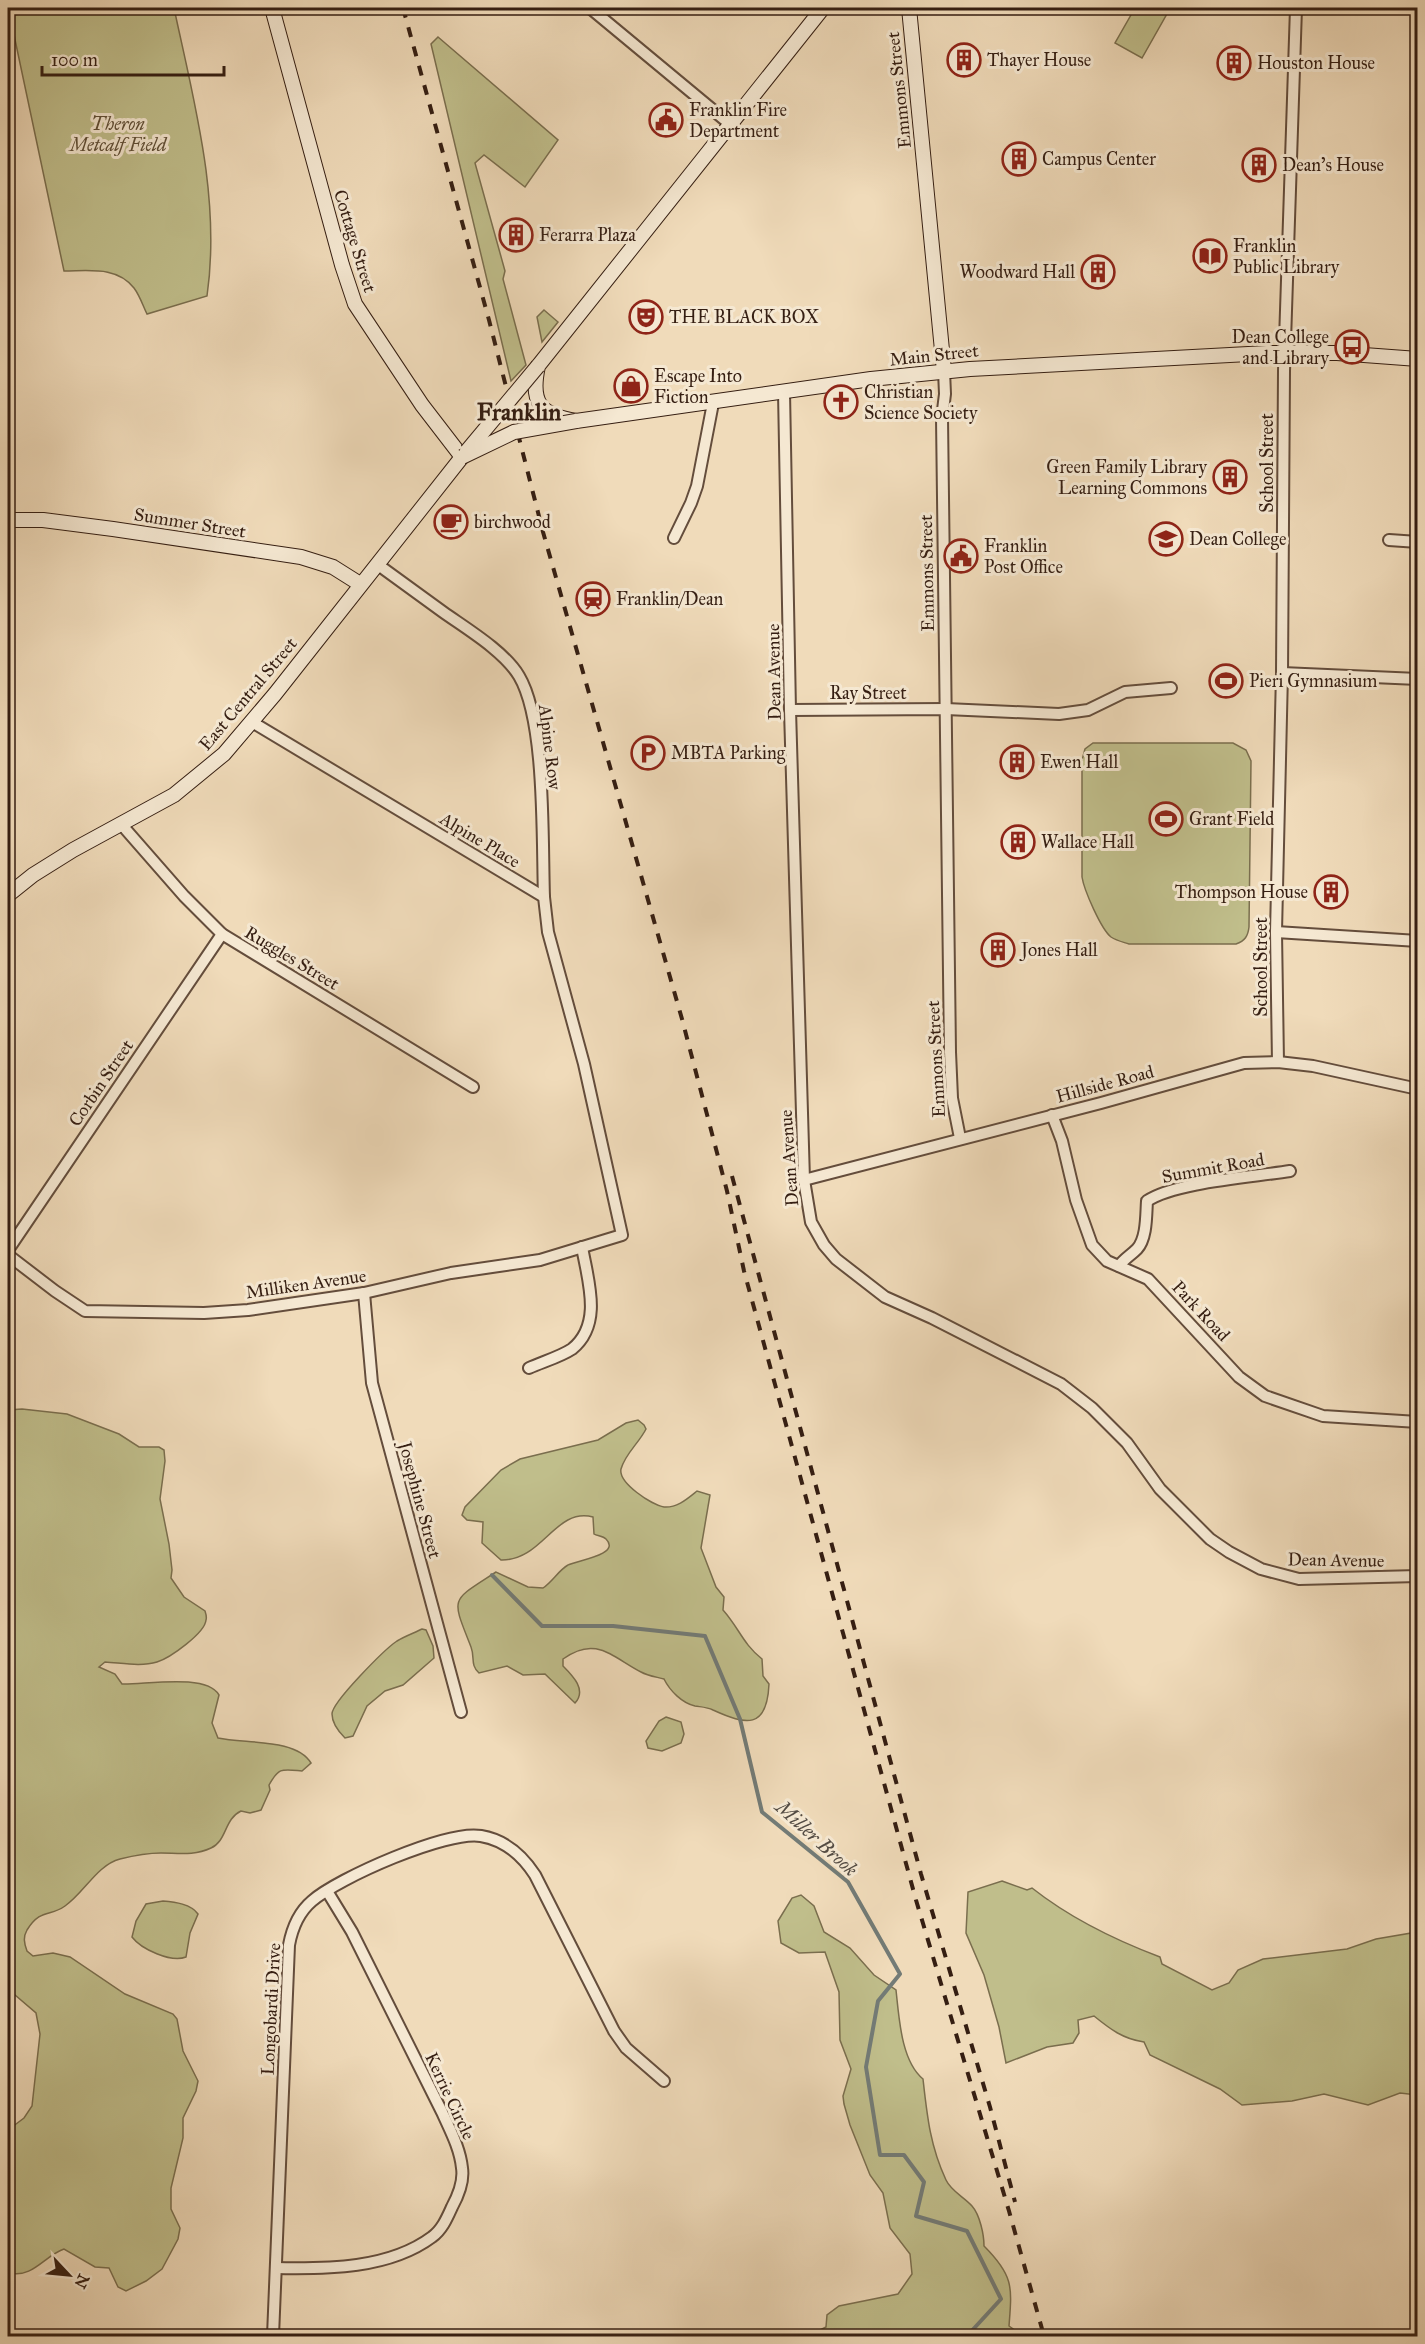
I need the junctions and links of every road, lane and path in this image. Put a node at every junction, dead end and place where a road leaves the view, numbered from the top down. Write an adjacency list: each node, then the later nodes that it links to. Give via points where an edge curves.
1 (272, 8): 14 (main road, Cottage Street, via 355,304)
2 (590, 8): 6 (street)
3 (823, 8): 6 (main road, East Central Street)
4 (909, 8): 10 (main road, Emmons Street)
5 (1296, 8): 7 (street, School Street)
6 (731, 124): 9 (main road, East Central Street)
7 (1284, 352): 8 (main road, Main Street); 10 (main road, Main Street); 21 (street, School Street)
8 (1418, 359)
9 (538, 366): 13 (main road, bridge, via 535,391 541,408 553,416); 14 (main road, East Central Street, bridge)
10 (944, 371): 11 (main road, Main Street); 24 (street, Emmons Street)
11 (784, 392): 12 (main road, Main Street); 25 (street, Dean Avenue)
12 (713, 403): 13 (main road, Main Street); 16 (street, via 697,486)
13 (576, 421): 14 (main road, Main Street, bridge, via 514,432)
14 (462, 457): 19 (main road, East Central Street)
15 (8, 520): 20 (main road, Summer Street, via 43,520 302,557 333,567)
16 (674, 538)
17 (1389, 540): 18 (street)
18 (1418, 542)
19 (377, 564): 20 (main road, East Central Street); 29 (street, Alpine Row, via 473,633 510,664 520,678 533,716 539,764)
20 (360, 584): 26 (main road, East Central Street)
21 (1282, 673): 22 (street); 30 (street, School Street)
22 (1418, 679)
23 (1172, 688): 24 (street, Ray Street, via 1125,692 1088,710 1059,714)
24 (946, 709): 25 (street, Ray Street); 37 (street, Emmons Street, via 950,1052 952,1098)
25 (790, 710): 39 (street, Dean Avenue)
26 (252, 722): 27 (main road, East Central Street, via 199,776 174,795); 29 (street, Alpine Place)
27 (121, 824): 28 (main road, East Central Street, via 33,875); 31 (street, Ruggles Street)
28 (8, 895)
29 (544, 897): 40 (street, Milliken Avenue, via 548,932 584,1064 621,1236)
30 (1276, 932): 32 (street); 33 (street, School Street)
31 (222, 934): 34 (street, Ruggles Street); 41 (street, Corbin Street)
32 (1418, 941)
33 (1278, 1062): 35 (street, Hillside Road); 36 (street, Hillside Road, via 1244,1063)
34 (473, 1087)
35 (1418, 1089)
36 (1052, 1115): 37 (street, Hillside Road); 43 (street, Park Road, via 1087,1234 1107,1261)
37 (960, 1138): 39 (street, Hillside Road)
38 (1290, 1172): 43 (street, Summit Road, via 1157,1194 1147,1201 1146,1226 1138,1248)
39 (804, 1180): 47 (street, Dean Avenue, via 811,1222 836,1259 885,1297 1061,1384 1092,1408 1126,1443 1160,1490 1210,1539 1230,1552 1261,1569 1299,1579)
40 (582, 1247): 44 (street, Milliken Avenue, via 540,1260 451,1273); 45 (street, via 592,1308 587,1332 571,1349)
41 (8, 1250)
42 (8, 1255): 44 (street, Milliken Avenue, via 85,1311 204,1313)
43 (1119, 1266): 46 (street, Park Road, via 1148,1279 1239,1377 1265,1396 1323,1416)
44 (364, 1293): 48 (street, Josephine Street, via 372,1383)
45 (529, 1368)
46 (1418, 1422)
47 (1418, 1576)
48 (461, 1712)
49 (327, 1891): 50 (street, Longobardi Drive, via 414,1849 444,1839 469,1834 505,1845 523,1857 542,1888 614,2031 626,2048); 51 (street, Longobardi Drive, via 302,1912 289,1945); 51 (street, Kerrie Circle, via 367,1961 442,2112 463,2170 456,2199 443,2225 433,2237 410,2250 366,2263)
50 (664, 2081)
51 (276, 2268): 52 (street, Longobardi Drive)
52 (273, 2337)

